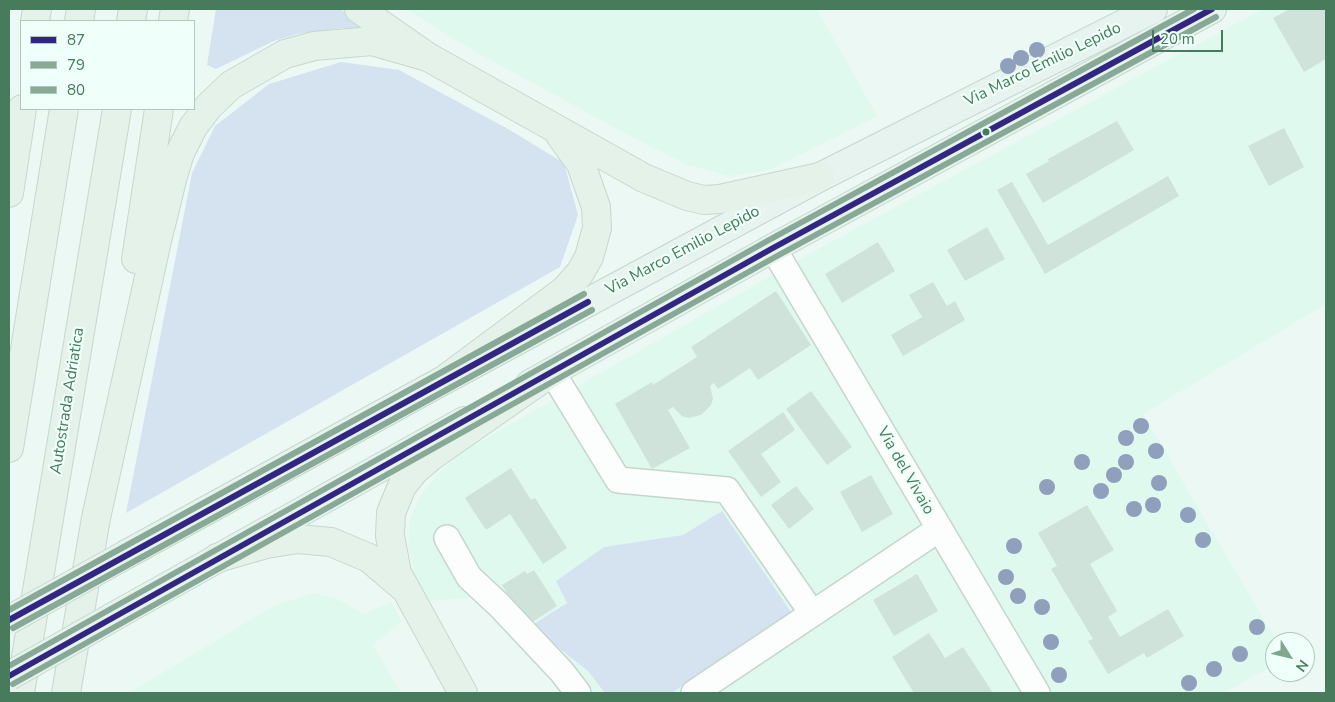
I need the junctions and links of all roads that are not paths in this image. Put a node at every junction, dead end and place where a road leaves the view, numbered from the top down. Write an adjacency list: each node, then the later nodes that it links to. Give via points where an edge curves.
1 (359, 9): 4 (highway)
2 (1153, 9): 10 (main road, Via Marco Emilio Lepido)
3 (1212, 9): 12 (main road, Via Marco Emilio Lepido)
4 (428, 57): 9 (highway); 16 (highway, via 372,41 314,46 285,54 231,85 193,127 172,176)
5 (22, 110): 11 (highway)
6 (64, 110): 15 (highway)
7 (116, 110): 24 (highway, Autostrada Adriatica)
8 (159, 110): 16 (highway)
9 (556, 129): 10 (highway, via 644,178 680,194 704,200); 14 (highway, via 582,164 596,207 597,228 589,257 565,290)
10 (820, 177): 14 (main road, Via Marco Emilio Lepido)
11 (9, 193)
12 (773, 248): 13 (main road, Via Marco Emilio Lepido); 17 (street, Via del Vivaio)
13 (552, 372): 19 (main road, Via Marco Emilio Lepido); 20 (highway, via 433,455 402,486 391,513 390,536); 21 (street, via 618,480 727,490)
14 (444, 380): 22 (main road, Via Marco Emilio Lepido, bridge)
15 (9, 448)
16 (96, 518): 25 (highway)
17 (939, 529): 21 (street); 29 (street, Via del Vivaio)
18 (447, 538): 27 (street, via 470,577 550,658)
19 (217, 558): 20 (highway, via 298,539 331,542 369,558); 23 (main road, Via Marco Emilio Lepido, bridge)
20 (403, 587): 26 (highway)
21 (812, 613): 28 (street)
22 (9, 620)
23 (9, 676)
24 (20, 693)
25 (66, 693)
26 (463, 693)
27 (578, 693)
28 (694, 693)
29 (1037, 693)

